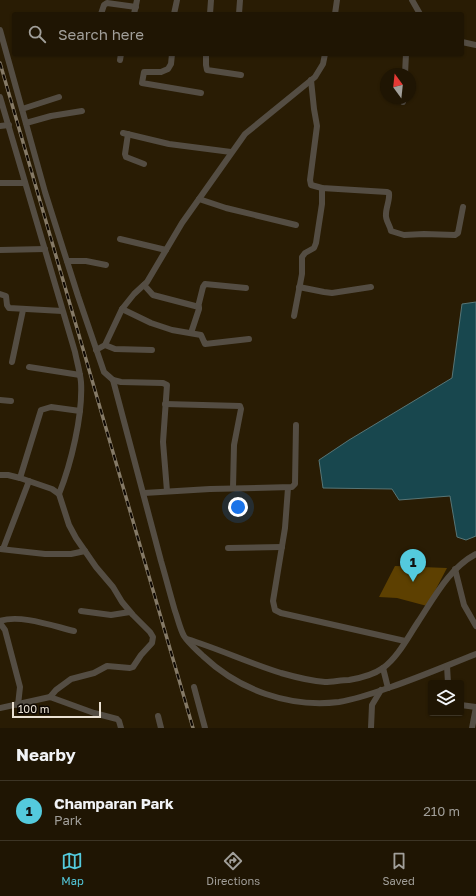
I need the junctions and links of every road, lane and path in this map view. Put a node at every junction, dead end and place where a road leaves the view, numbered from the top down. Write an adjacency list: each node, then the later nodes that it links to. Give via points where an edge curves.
1 (137, 0): 7 (street)
2 (177, 0): 9 (street)
3 (211, 0): 10 (street)
4 (240, 0): 11 (street)
5 (337, 0): 12 (street)
6 (412, 0): 13 (street)
7 (135, 11): 8 (street, via 107,3)
8 (102, 12)
9 (174, 12)
10 (210, 12)
11 (238, 12)
12 (335, 12)
13 (419, 12)
14 (0, 30): 27 (street)
15 (464, 42): 16 (street)
16 (476, 45)
17 (172, 56): 24 (street, via 168,69 161,72 144,72 142,83)
18 (206, 56): 22 (street, via 207,70)
19 (325, 56): 23 (street, via 319,71)
20 (406, 56): 21 (street)
21 (405, 68)
22 (241, 75)
23 (311, 80): 32 (street, via 250,128); 36 (street, via 317,126 310,182 313,186)
24 (201, 93)
25 (59, 96): 27 (street)
26 (0, 97): 30 (street)
27 (22, 109): 29 (street)
28 (82, 111): 29 (street)
29 (26, 123): 44 (street)
30 (9, 125): 31 (street); 34 (street)
31 (0, 126)
32 (231, 152): 33 (street, via 169,144 126,134 126,158); 37 (street)
33 (144, 164)
34 (25, 182): 35 (street); 41 (street)
35 (0, 183)
36 (322, 188): 38 (street, via 389,193 385,216 391,231 404,235 456,235); 47 (street, via 316,246 302,257 302,274)
37 (199, 199): 39 (street); 43 (street)
38 (463, 207)
39 (296, 225)
40 (120, 239): 43 (street)
41 (44, 249): 42 (street); 54 (street)
42 (0, 250)
43 (166, 250): 46 (street)
44 (67, 261): 45 (street, via 86,261); 59 (street)
45 (106, 266)
46 (144, 285): 51 (street, via 153,295); 52 (street)
47 (298, 287): 48 (street, via 324,292); 55 (street)
48 (372, 287)
49 (246, 288): 51 (street, via 205,284)
50 (0, 294): 53 (street, via 6,296 9,308)
51 (198, 306): 56 (street)
52 (122, 309): 56 (street, via 151,324); 58 (street)
53 (23, 310): 54 (street); 61 (street)
54 (62, 311): 63 (street)
55 (294, 316)
56 (191, 333): 57 (street, via 201,335 205,344)
57 (249, 340)
58 (105, 345): 59 (street); 60 (street, via 115,349)
59 (96, 350): 64 (street, via 104,372)
60 (152, 350)
61 (12, 362)
62 (29, 368): 63 (street)
63 (80, 375): 68 (street)
64 (113, 380): 67 (street, via 165,384); 76 (street)
65 (0, 400): 66 (street)
66 (11, 401)
67 (165, 404): 73 (street, via 241,406 234,445); 75 (street, via 163,442)
68 (80, 411): 71 (street, via 51,407 41,410); 77 (street, via 65,479)
69 (296, 425): 74 (street, via 295,484)
70 (0, 475): 71 (street)
71 (20, 478): 72 (street)
72 (29, 481): 77 (street); 80 (street)
73 (232, 488): 74 (street); 75 (street)
74 (288, 488): 78 (street)
75 (167, 491): 76 (street)
76 (144, 493): 89 (street, via 167,584)
77 (59, 494): 81 (street, via 69,525)
78 (282, 547): 79 (street); 90 (street, via 273,601 275,610)
79 (228, 548)
80 (1, 549): 81 (street, via 45,554)
81 (85, 551): 85 (street)
82 (476, 554): 83 (street)
83 (456, 569): 87 (street, via 464,605); 90 (street)
84 (81, 611): 85 (street, via 110,615)
85 (130, 612): 98 (street, via 154,639 133,666 107,666 94,673 71,679)
86 (0, 622): 88 (street, via 10,618 22,618); 99 (street, via 5,630 20,687)
87 (476, 626)
88 (74, 631)
89 (185, 638): 93 (street, via 254,664 309,680 325,682 358,678); 97 (street, via 230,678 257,692 282,699 300,702 339,702)
90 (406, 641): 93 (street)
91 (476, 654): 92 (street)
92 (447, 666): 94 (street); 96 (street)
93 (383, 668): 96 (street)
94 (448, 680)
95 (194, 687): 106 (street)
96 (388, 688): 97 (street)
97 (381, 690): 107 (street, via 372,705)
98 (50, 697): 99 (street); 104 (street, via 116,719)
99 (18, 705): 102 (street)
100 (464, 705): 101 (street)
101 (476, 707): 108 (street)
102 (0, 708)
103 (158, 716): 105 (street)
104 (121, 728)
105 (162, 728)
106 (205, 728)
107 (372, 728)
108 (472, 728)

